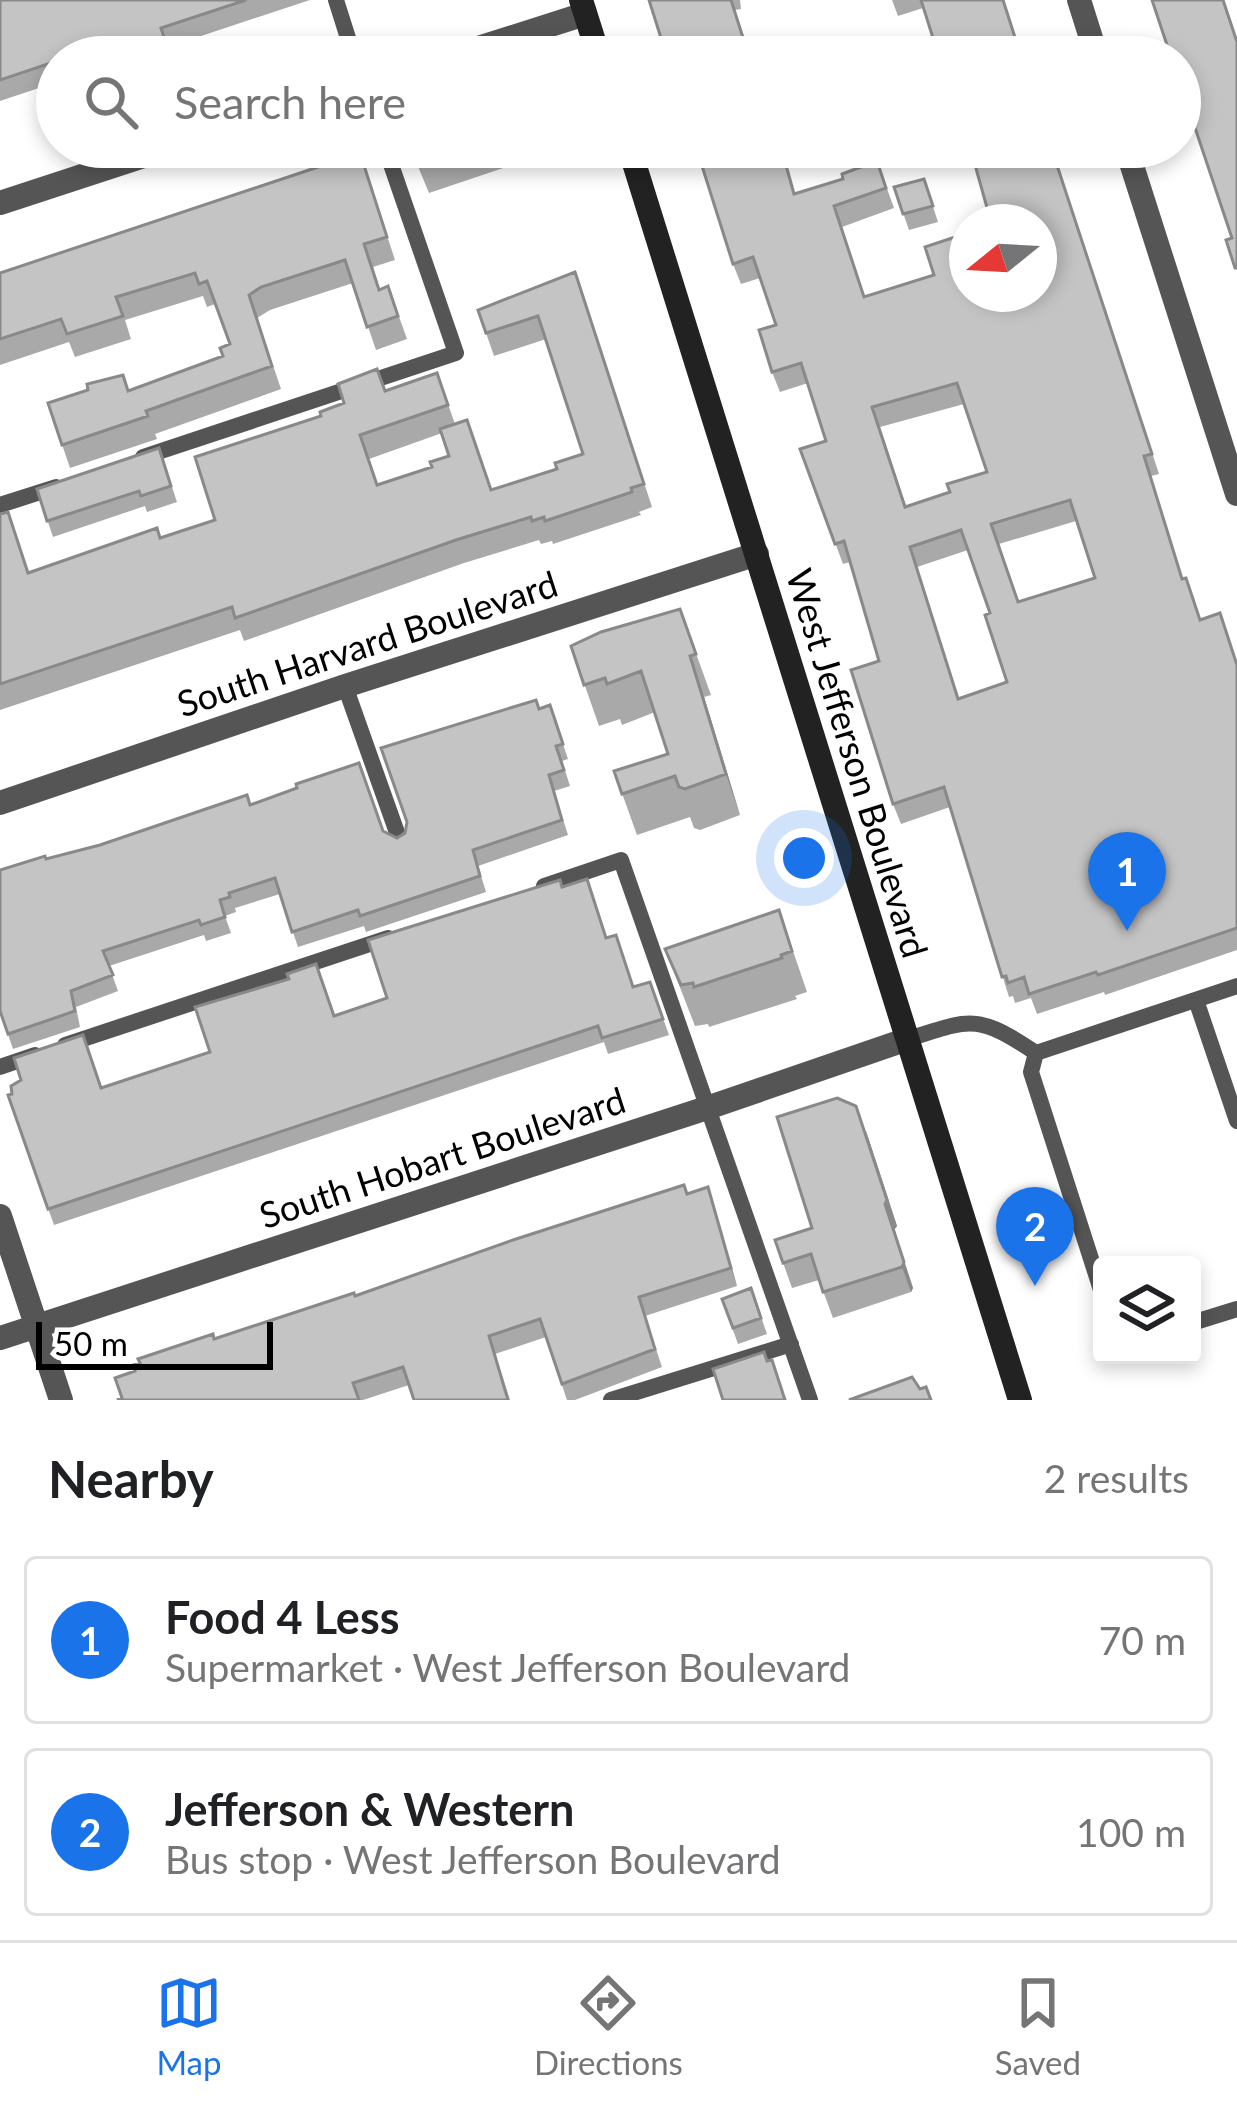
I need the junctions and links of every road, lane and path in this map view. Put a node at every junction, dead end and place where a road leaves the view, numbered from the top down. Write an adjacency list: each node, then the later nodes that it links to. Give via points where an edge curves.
1 (336, 0): 4 (lane)
2 (1079, 0): 7 (street)
3 (583, 7): 5 (street); 6 (main road)
4 (347, 36)
5 (506, 36)
6 (592, 36)
7 (1090, 36)
8 (106, 168): 12 (street)
9 (392, 168): 13 (lane, via 456,353)
10 (636, 168): 17 (main road, West Jefferson Boulevard)
11 (1133, 168): 15 (street)
12 (0, 202)
13 (130, 462)
14 (65, 484): 16 (lane)
15 (1237, 494)
16 (0, 505)
17 (758, 554): 18 (street, South Harvard Boulevard); 25 (main road, West Jefferson Boulevard)
18 (345, 686): 19 (street, South Harvard Boulevard); 20 (lane)
19 (0, 803)
20 (400, 841)
21 (532, 890): 28 (lane, via 621,860)
22 (399, 934): 27 (lane)
23 (1237, 986): 24 (lane)
24 (1196, 1000): 26 (lane); 29 (lane)
25 (905, 1040): 26 (lane, via 966,1021 996,1026); 28 (street, South Hobart Boulevard); 40 (main road, West Jefferson Boulevard)
26 (1036, 1053): 31 (lane, via 1031,1072)
27 (0, 1067)
28 (710, 1108): 34 (street, South Hobart Boulevard); 36 (lane)
29 (1237, 1121)
30 (0, 1216): 34 (street)
31 (1093, 1265)
32 (1237, 1309): 33 (lane)
33 (1201, 1320)
34 (37, 1326): 35 (street, South Hobart Boulevard); 37 (street)
35 (0, 1338)
36 (790, 1344): 38 (lane); 39 (lane)
37 (61, 1400)
38 (611, 1400)
39 (810, 1400)
40 (1020, 1400)

